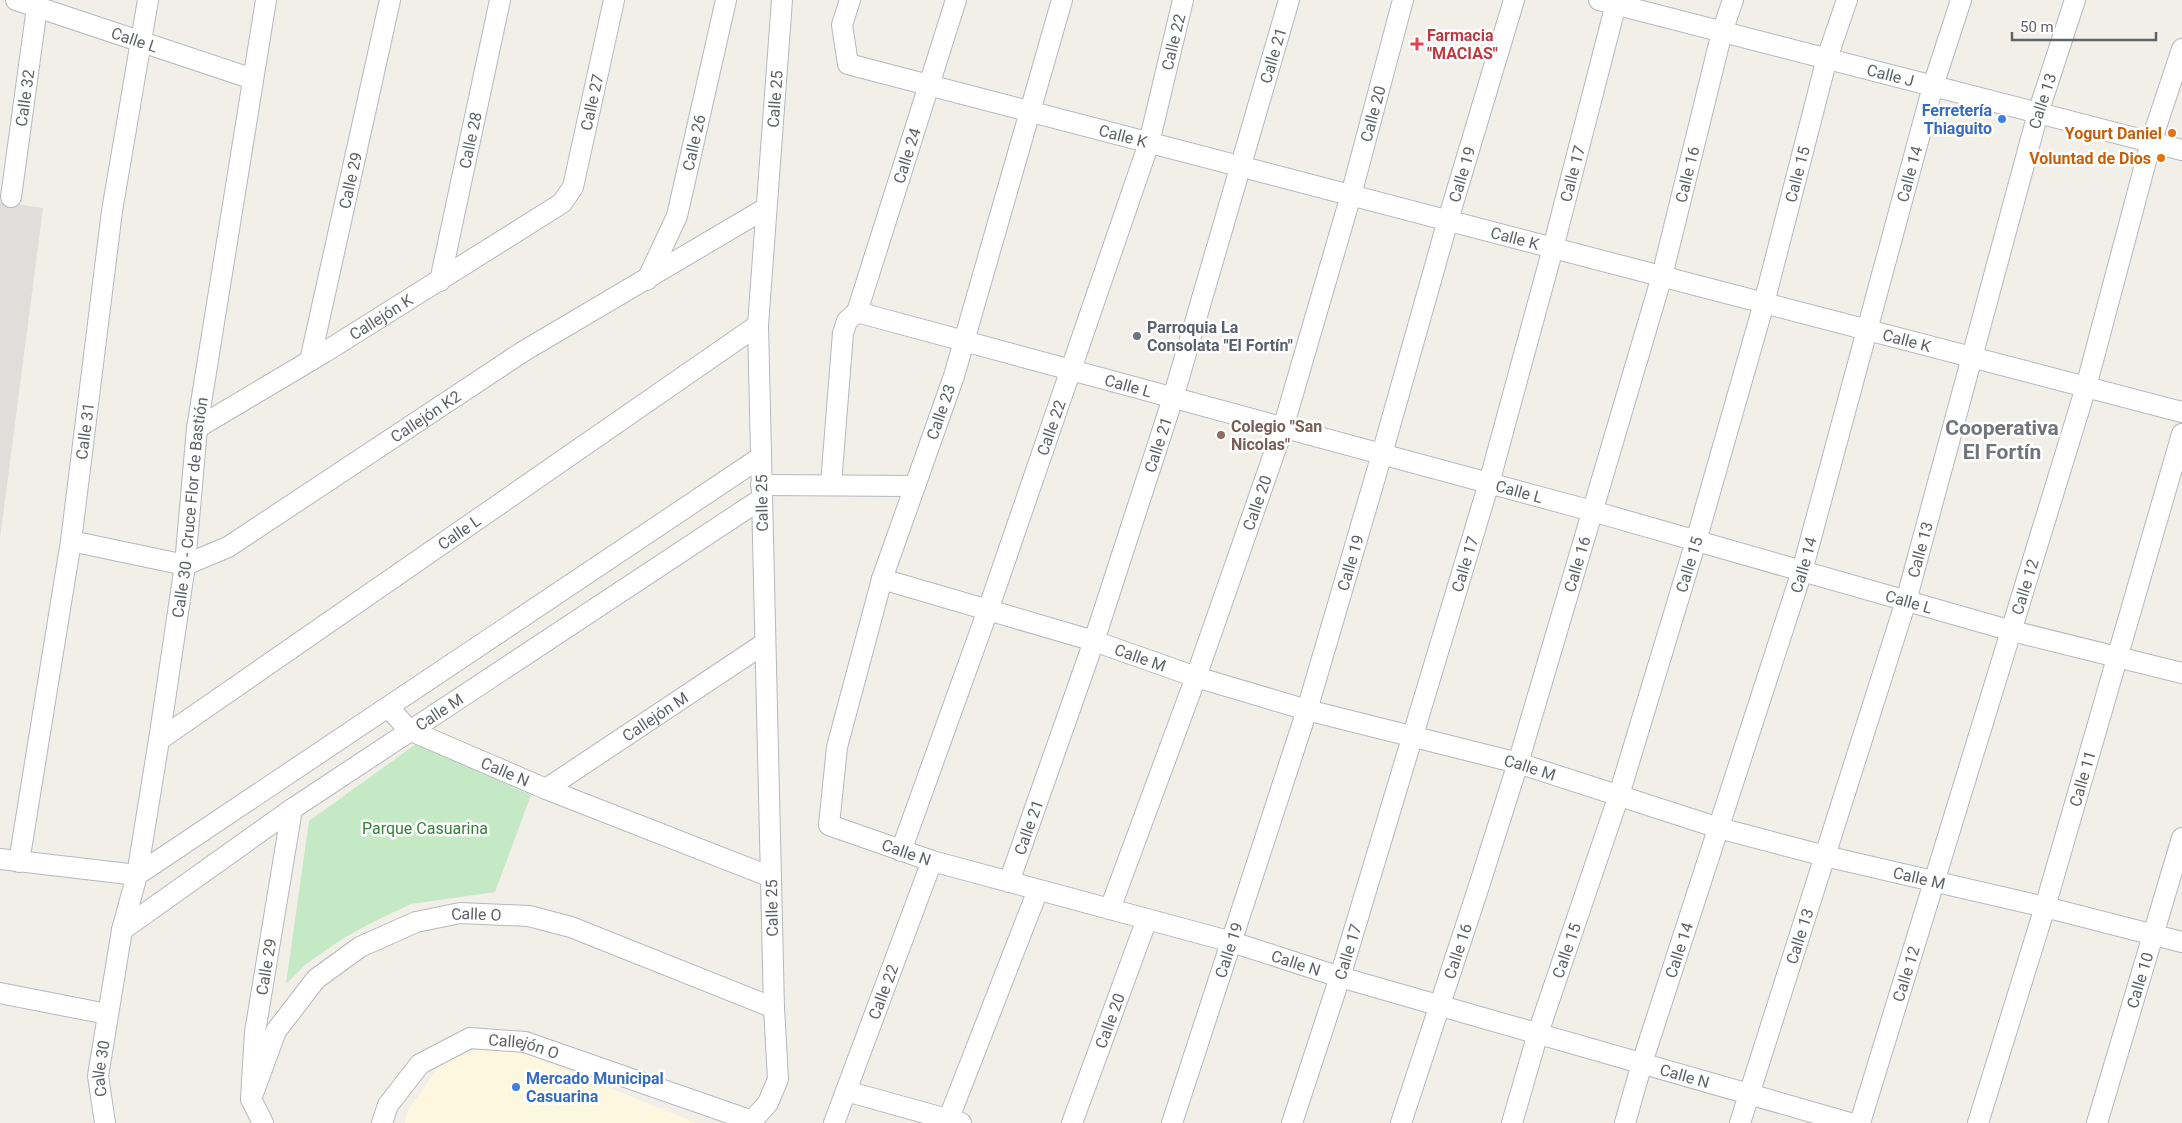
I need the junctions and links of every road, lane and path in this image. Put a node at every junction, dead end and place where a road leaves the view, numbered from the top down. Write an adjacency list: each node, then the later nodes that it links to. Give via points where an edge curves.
1 (16, 0): 21 (street, Calle L)
2 (148, 0): 23 (street, Calle 31)
3 (266, 0): 26 (street, Calle 30 - Cruce Flor de Bastión)
4 (390, 0): 50 (street, Calle 29)
5 (500, 0): 43 (street, Calle 28)
6 (614, 0): 37 (street, Calle 27, via 572,187)
7 (726, 0): 42 (street, Calle 26, via 677,216)
8 (782, 0): 38 (street, Calle 25)
9 (850, 0): 27 (street, Calle K, via 842,25 848,64)
10 (956, 0): 27 (street, Calle 24)
11 (1062, 0): 29 (street, Calle 23)
12 (1183, 0): 32 (street, Calle 22)
13 (1289, 0): 34 (street, Calle 21)
14 (1403, 0): 35 (street, Calle 20)
15 (1514, 0): 39 (street, Calle 19)
16 (1733, 0): 22 (street, Calle 16)
17 (1847, 0): 25 (street, Calle 15)
18 (1961, 0): 28 (street, Calle 14)
19 (2075, 0): 30 (street, Calle 13)
20 (1610, 1): 22 (street, Calle J); 40 (street, Calle 17)
21 (38, 4): 23 (street, Calle L); 36 (street, Calle 32)
22 (1722, 32): 25 (street, Calle J); 41 (street, Calle 16)
23 (140, 43): 26 (street, Calle L); 65 (street, Calle 31, via 112,211)
24 (2182, 49): 31 (street, Calle 12)
25 (1827, 58): 28 (street, Calle J); 44 (street, Calle 15)
26 (253, 79): 55 (street, Calle 30 - Cruce Flor de Bastión)
27 (930, 86): 29 (street, Calle K); 45 (street, Calle 24)
28 (1933, 86): 30 (street, Calle J); 47 (street, Calle 14)
29 (1030, 112): 32 (street, Calle K); 48 (street, Calle 23)
30 (2038, 113): 31 (street, Calle J); 49 (street, Calle 13)
31 (2152, 142): 33 (street, Calle J); 52 (street, Calle 12)
32 (1149, 143): 34 (street, Calle K); 51 (street, Calle 22)
33 (2182, 150)
34 (1241, 166): 35 (street, Calle K); 53 (street, Calle 21)
35 (1351, 195): 39 (street, Calle K); 56 (street, Calle 20)
36 (11, 197)
37 (562, 203): 43 (street, Callejón K)
38 (766, 208): 42 (street, Callejón K2); 46 (street, Calle 25)
39 (1448, 220): 40 (street, Calle K); 58 (street, Calle 19)
40 (1553, 248): 41 (street, Calle K); 60 (street, Calle 17)
41 (1662, 276): 44 (street, Calle K); 64 (street, Calle 16)
42 (647, 280): 67 (street, Callejón K2, via 524,351 228,547)
43 (440, 281): 50 (street, Callejón K)
44 (1764, 302): 47 (street, Calle K); 66 (street, Calle 15)
45 (856, 312): 48 (street, Calle L); 61 (street, via 846,321 843,333)
46 (758, 324): 59 (street, Calle 25); 82 (street, Calle L)
47 (1867, 330): 49 (street, Calle K); 68 (street, Calle 14)
48 (964, 341): 51 (street, Calle L); 62 (street, Calle 23)
49 (1972, 357): 52 (street, Calle K); 70 (street, Calle 13)
50 (310, 361): 55 (street, Callejón K)
51 (1072, 371): 53 (street, Calle L); 71 (street, Calle 22)
52 (2086, 387): 54 (street, Calle K); 72 (street, Calle 12)
53 (1173, 398): 56 (street, Calle L); 73 (street, Calle 21)
54 (2182, 412)
55 (196, 428): 67 (street, Calle 30 - Cruce Flor de Bastión)
56 (1283, 428): 58 (street, Calle L); 77 (street, Calle 20)
57 (2182, 434): 75 (street, Calle 11)
58 (1382, 454): 60 (street, Calle L); 79 (street, Calle 19)
59 (761, 457): 63 (street, Calle 25); 78 (street, Calle M)
60 (1489, 483): 64 (street, Calle L); 81 (street, Calle 17)
61 (831, 484): 62 (street); 63 (street)
62 (915, 486): 69 (street, Calle 23)
63 (761, 492): 74 (street, Calle 25); 80 (street, Calle M)
64 (1592, 512): 66 (street, Calle L); 83 (street, Calle 16)
65 (71, 541): 67 (street); 92 (street, Calle 31)
66 (1696, 541): 68 (street, Calle L); 85 (street, Calle 15)
67 (185, 565): 82 (street, Calle 30 - Cruce Flor de Bastión)
68 (1802, 571): 70 (street, Calle L); 88 (street, Calle 14)
69 (882, 579): 71 (street, Calle M); 87 (street, Calle 23, via 837,747)
70 (1906, 601): 72 (street, Calle L); 91 (street, Calle 13)
71 (988, 610): 73 (street, Calle M); 90 (street, Calle 22)
72 (2012, 632): 75 (street, Calle L); 97 (street, Calle 12)
73 (1094, 641): 77 (street, Calle M); 96 (street, Calle 21)
74 (765, 643): 84 (street, Callejón M); 95 (street, Calle 25)
75 (2117, 659): 76 (street, Calle L); 99 (street, Calle 11)
76 (2182, 673)
77 (1196, 677): 79 (street, Calle M); 100 (street, Calle 20)
78 (388, 707): 80 (street, Calle N); 94 (street, Calle M)
79 (1307, 710): 81 (street, Calle M); 104 (street, Calle 19)
80 (409, 730): 84 (street, Calle N); 86 (street, Calle M)
81 (1413, 735): 83 (street, Calle M); 106 (street, Calle 17)
82 (159, 740): 94 (street, Calle 30 - Cruce Flor de Bastión)
83 (1518, 763): 85 (street, Calle M); 108 (street, Calle 16)
84 (546, 789): 95 (street, Calle N)
85 (1619, 794): 88 (street, Calle M); 111 (street, Calle 15)
86 (292, 808): 102 (street, Calle M); 115 (street, Calle 29, via 255,1032)
87 (828, 825): 90 (street, Calle N)
88 (1719, 828): 91 (street, Calle M); 112 (street, Calle 14)
89 (2182, 838): 103 (street, Calle 10)
90 (901, 851): 93 (street, Calle N)
91 (1825, 856): 97 (street, Calle M); 114 (street, Calle 13)
92 (10, 861): 94 (street)
93 (932, 861): 96 (street, Calle N); 113 (street, Calle 22)
94 (137, 875): 102 (street, Calle 30 - Cruce Flor de Bastión)
95 (771, 877): 109 (street, Calle 25)
96 (1009, 882): 98 (street, Calle N)
97 (1933, 882): 99 (street, Calle M); 130 (street, Calle 12)
98 (1038, 890): 100 (street, Calle N); 117 (street)
99 (2045, 907): 103 (street, Calle M); 131 (street, Calle 11)
100 (1110, 909): 101 (street, Calle N)
101 (1148, 919): 104 (street, Calle N); 122 (street, Calle 20)
102 (122, 930): 110 (street, Calle 30 - Cruce Flor de Bastión)
103 (2153, 935): 105 (street, Calle M); 132 (street, Calle 10)
104 (1232, 942): 106 (street, Calle N); 123 (street, Calle 19)
105 (2182, 942)
106 (1340, 977): 108 (street, Calle N); 124 (street, Calle 17)
107 (0, 993): 110 (street)
108 (1439, 1005): 111 (street, Calle N); 125 (street, Calle 16)
109 (774, 1008): 115 (street, Calle O, via 571,927 529,916 460,913 416,922 360,947 316,979 276,1031); 116 (street, Callejón O, via 778,1079 768,1103)
110 (107, 1014): 118 (street, Calle 30, via 98,1076)
111 (1538, 1034): 112 (street, Calle N); 126 (street, Calle 15)
112 (1642, 1063): 114 (street, Calle N); 127 (street, Calle 14)
113 (846, 1091): 117 (street); 121 (street, Calle 22)
114 (1748, 1093): 128 (street, Calle 13); 129 (street, Calle N)
115 (251, 1099): 119 (street, Calle 29)
116 (753, 1122): 120 (street, Callejón O, via 525,1042 470,1038 420,1064 388,1105)
117 (952, 1122)
118 (105, 1123)
119 (263, 1123)
120 (382, 1123)
121 (834, 1123)
122 (1072, 1123)
123 (1172, 1123)
124 (1292, 1123)
125 (1401, 1123)
126 (1512, 1123)
127 (1625, 1123)
128 (1740, 1123)
129 (1850, 1123)
130 (1860, 1123)
131 (1978, 1123)
132 (2097, 1123)

